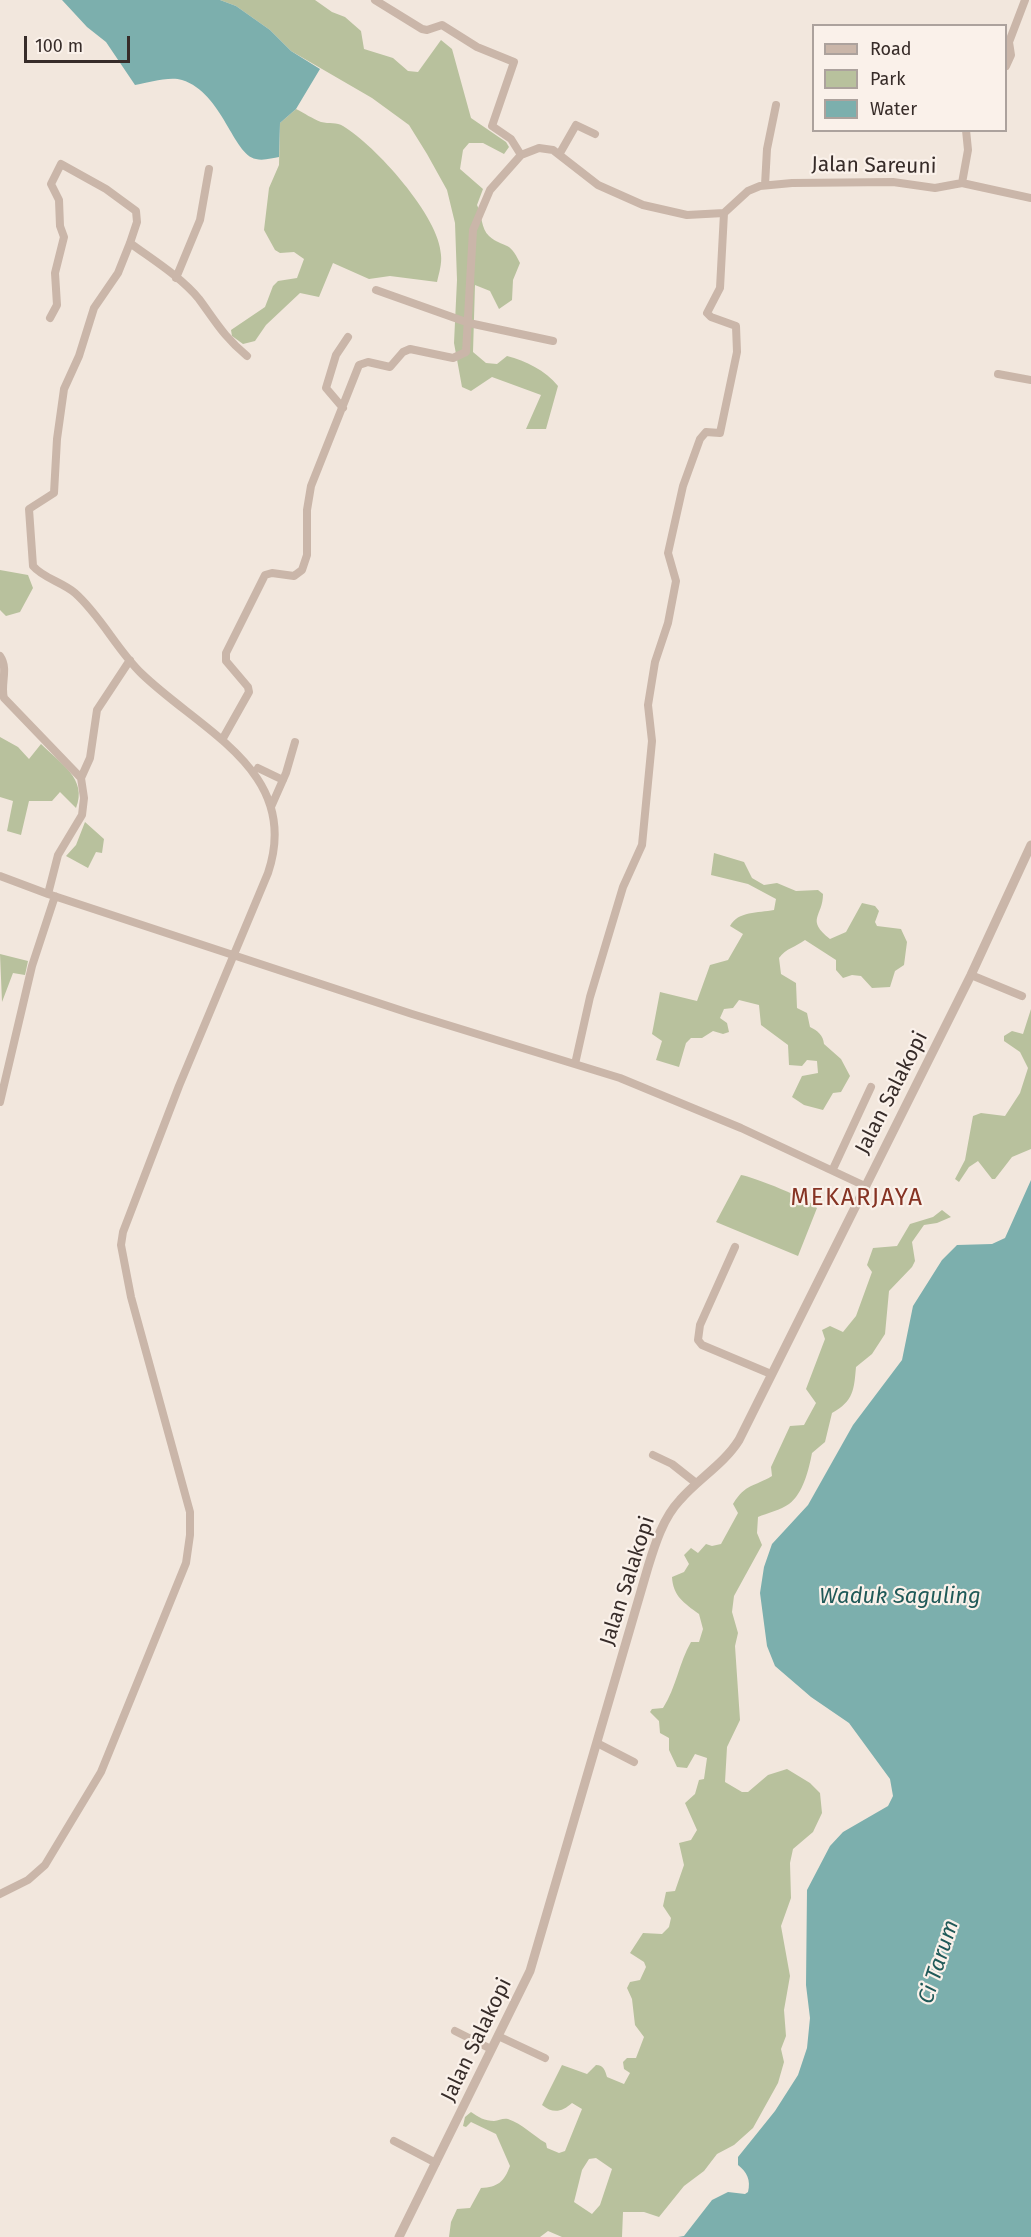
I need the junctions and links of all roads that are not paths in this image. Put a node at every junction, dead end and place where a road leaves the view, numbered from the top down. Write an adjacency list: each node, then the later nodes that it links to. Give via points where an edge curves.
1 (375, 0): 8 (street, via 422,28 442,24 477,47 512,61 511,78 492,126 511,139)
2 (1025, 0): 3 (street, via 1009,42 1011,55)
3 (1007, 62)
4 (776, 105): 11 (street)
5 (966, 132): 10 (street, via 968,150)
6 (595, 134): 7 (street, via 576,125)
7 (560, 153): 8 (street, via 539,148); 13 (street, via 598,185 643,205 687,215)
8 (521, 155): 18 (street, via 490,190 478,214 471,245)
9 (209, 169): 15 (street, via 200,220)
10 (962, 183): 11 (street, Jalan Sareuni, via 935,188 880,182); 12 (street, Jalan Sareuni)
11 (765, 186): 13 (street, Jalan Sareuni, via 748,191)
12 (1031, 198)
13 (724, 213): 39 (street, via 720,288 707,315 736,326 737,352 720,433 706,432 700,439 683,486 668,553 676,581 648,705 652,741 642,845 623,887 590,997)
14 (130, 243): 15 (street); 17 (street, via 137,222 136,211 106,189 59,165 51,187 59,200 64,237 55,273 57,305); 26 (street, via 118,273 94,308 65,386 54,493 29,509 29,541 34,568 74,592)
15 (176, 278): 21 (street)
16 (376, 290): 18 (street)
17 (50, 318)
18 (469, 323): 20 (street); 24 (street, via 468,346 458,357 410,349 390,367 361,363)
19 (348, 337): 24 (street, via 336,355 326,388)
20 (553, 341)
21 (246, 356)
22 (998, 374): 23 (street)
23 (1031, 380)
24 (343, 408): 27 (street, via 311,486 303,567 294,576 265,575 226,653 226,661 249,692)
25 (0, 656): 30 (street, via 4,663 5,699)
26 (130, 660): 27 (street, via 162,692); 30 (street, via 97,710 92,751)
27 (222, 740): 32 (street, via 244,760)
28 (295, 742): 31 (street)
29 (258, 768): 31 (street)
30 (81, 778): 35 (street, via 82,815 58,855)
31 (283, 780): 32 (street)
32 (271, 807): 36 (street, via 276,839 273,858)
33 (1031, 845): 37 (street, Jalan Salakopi)
34 (0, 876): 35 (street)
35 (51, 895): 36 (street); 41 (street)
36 (233, 953): 39 (street); 50 (street, via 121,1245 131,1297 190,1512 186,1563 101,1772 45,1865 28,1880)
37 (971, 975): 38 (street); 43 (street, Jalan Salakopi)
38 (1022, 996)
39 (575, 1064): 42 (street, via 648,1089)
40 (871, 1088): 42 (street)
41 (0, 1102)
42 (833, 1169): 43 (street)
43 (865, 1186): 45 (street, Jalan Salakopi)
44 (735, 1247): 45 (street, via 700,1325 698,1340)
45 (771, 1374): 47 (street, Jalan Salakopi, via 736,1444)
46 (653, 1455): 47 (street)
47 (696, 1483): 48 (street, Jalan Salakopi, via 673,1508 658,1540)
48 (597, 1743): 49 (street); 52 (street, Jalan Salakopi, via 533,1962)
49 (634, 1762)
50 (0, 1894)
51 (454, 2031): 53 (street)
52 (498, 2036): 53 (street, Jalan Salakopi); 54 (street)
53 (491, 2049): 56 (street, Jalan Salakopi)
54 (545, 2058)
55 (394, 2141): 56 (street)
56 (436, 2163): 57 (street, Jalan Salakopi)
57 (399, 2237)

